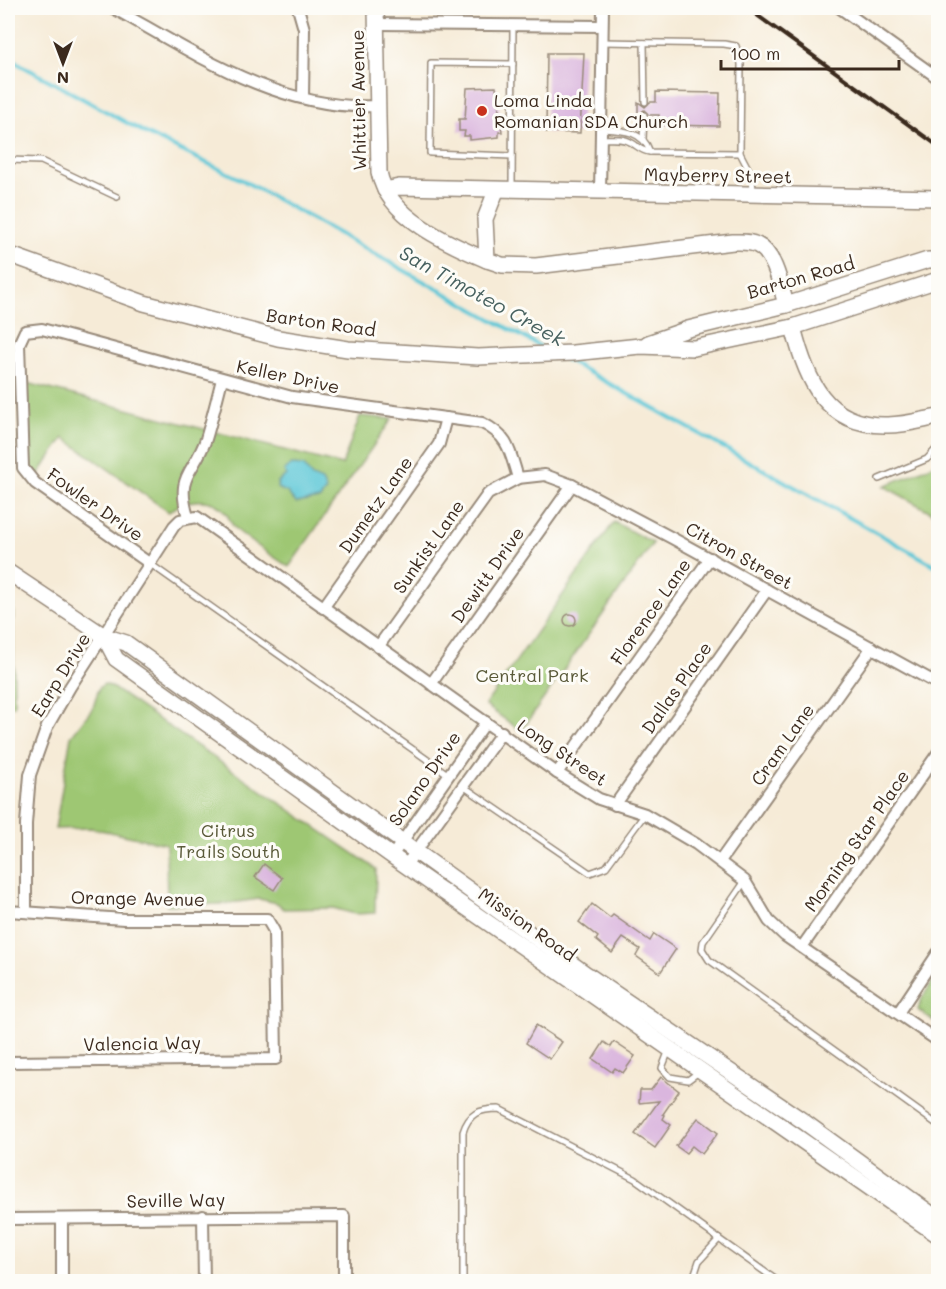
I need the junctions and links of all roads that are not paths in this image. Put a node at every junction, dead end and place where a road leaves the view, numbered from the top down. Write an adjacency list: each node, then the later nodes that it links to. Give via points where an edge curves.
1 (113, 8): 13 (street, via 214,64)
2 (298, 8): 13 (street, via 304,29)
3 (376, 8): 6 (street, Whittier Avenue)
4 (603, 8): 8 (street)
5 (840, 8): 12 (street)
6 (377, 24): 7 (street); 15 (street, Whittier Avenue)
7 (513, 25): 8 (street); 11 (lane)
8 (602, 26): 9 (street)
9 (602, 42): 10 (lane); 17 (street)
10 (644, 43): 14 (lane); 20 (lane, via 736,46 741,64)
11 (513, 64): 21 (lane); 21 (lane, via 431,63 430,153)
12 (939, 78)
13 (303, 98): 15 (street, via 338,105)
14 (645, 102)
15 (376, 106): 23 (street, Whittier Avenue, via 379,172)
16 (644, 115): 18 (lane)
17 (601, 134): 18 (lane, via 633,133); 19 (lane); 25 (street)
18 (643, 139): 19 (lane)
19 (650, 152): 20 (lane)
20 (740, 153): 27 (lane, via 752,176)
21 (512, 156): 24 (lane)
22 (8, 160): 26 (lane, via 40,161)
23 (385, 190): 24 (street, Mayberry Street); 30 (street, via 425,229)
24 (504, 191): 25 (street, Mayberry Street); 30 (street, via 485,219)
25 (600, 193): 27 (street, Mayberry Street)
26 (117, 196)
27 (753, 196): 28 (street, Mayberry Street)
28 (939, 198)
29 (8, 254): 36 (street, Barton Road, via 144,303 278,338 348,349 478,357)
30 (487, 260): 33 (street, via 508,266 536,266 747,242 764,249 770,258)
31 (939, 260): 33 (street, Barton Road, via 928,260)
32 (939, 280): 34 (street, Barton Road)
33 (786, 305): 36 (street, Barton Road, via 688,329)
34 (793, 327): 36 (street, Barton Road, via 694,348); 38 (street, via 812,387 834,411 865,423 889,425)
35 (25, 331): 37 (street, Keller Drive, via 42,329); 46 (street, Fowler Drive, via 19,344 23,468 35,483)
36 (640, 346)
37 (222, 380): 39 (street, Keller Drive, via 292,397); 44 (street, via 206,439 184,481 183,500)
38 (939, 417)
39 (446, 418): 41 (street, Keller Drive, via 482,423 496,430 508,446); 49 (street, Dumetz Lane, via 439,444)
40 (939, 447): 42 (lane, via 927,459)
41 (518, 478): 43 (street, Citron Street, via 544,476); 51 (street, Sunkist Lane, via 488,494 477,507)
42 (879, 479)
43 (572, 485): 45 (street, Citron Street); 53 (street, Dewitt Drive)
44 (188, 517): 46 (street, Earp Drive, via 174,526); 49 (street, Long Street, via 202,519)
45 (710, 558): 48 (street, Citron Street); 58 (street, Florence Lane)
46 (149, 563): 50 (street, Earp Drive); 59 (lane)
47 (8, 572): 50 (street, Mission Road)
48 (767, 590): 52 (street, Citron Street); 61 (street, Dallas Place)
49 (323, 608): 51 (street, Long Street)
50 (104, 636): 63 (street, Mission Road, via 126,643); 65 (street, Mission Road, via 116,659); 70 (street, Earp Drive, via 47,728 30,775)
51 (378, 647): 53 (street, Long Street)
52 (872, 647): 54 (street, Citron Street); 66 (street, Cram Lane)
53 (430, 684): 55 (street, Long Street)
54 (939, 684)
55 (486, 722): 56 (street, Long Street); 59 (street, Solano Drive)
56 (502, 732): 58 (street, Long Street); 60 (street, Solano Drive)
57 (939, 753): 71 (street, Morning Star Place)
58 (557, 773): 61 (street, Long Street)
59 (448, 775): 60 (street); 63 (street, Solano Drive)
60 (463, 786): 62 (lane, via 590,873 606,867); 64 (street, Solano Drive)
61 (615, 806): 62 (street, Long Street)
62 (645, 814): 66 (street, Long Street)
63 (402, 841): 64 (street, Mission Road); 65 (street, Solano Drive)
64 (416, 851): 67 (street, Solano Drive); 83 (street, Mission Road)
65 (392, 856): 67 (street, Mission Road)
66 (720, 861): 68 (street, Long Street)
67 (406, 865): 75 (street, Mission Road)
68 (745, 881): 71 (street, Long Street, via 769,921); 79 (lane, via 703,942 702,949 709,960)
69 (8, 911): 70 (street, Orange Avenue)
70 (26, 911): 76 (street, Orange Avenue, via 124,918 267,919 274,931)
71 (802, 947): 73 (street, Long Street)
72 (939, 953): 73 (street)
73 (898, 1013): 74 (street, Long Street)
74 (939, 1041)
75 (670, 1048): 78 (street, Mission Road); 78 (lane, via 662,1068 670,1077 688,1080)
76 (276, 1059): 77 (street, Valencia Way)
77 (8, 1062)
78 (701, 1070): 84 (street, Mission Road)
79 (939, 1125)
80 (203, 1216): 82 (street, Seville Way); 87 (street); 88 (street, Seville Way, via 344,1216)
81 (8, 1219): 82 (street, Seville Way)
82 (62, 1219): 86 (street)
83 (939, 1219)
84 (939, 1235)
85 (719, 1239): 89 (lane, via 635,1179 499,1109 480,1109 467,1120 463,1132); 90 (lane, via 699,1261); 91 (lane)
86 (62, 1281)
87 (204, 1281)
88 (344, 1281)
89 (463, 1281)
90 (692, 1281)
91 (779, 1281)

